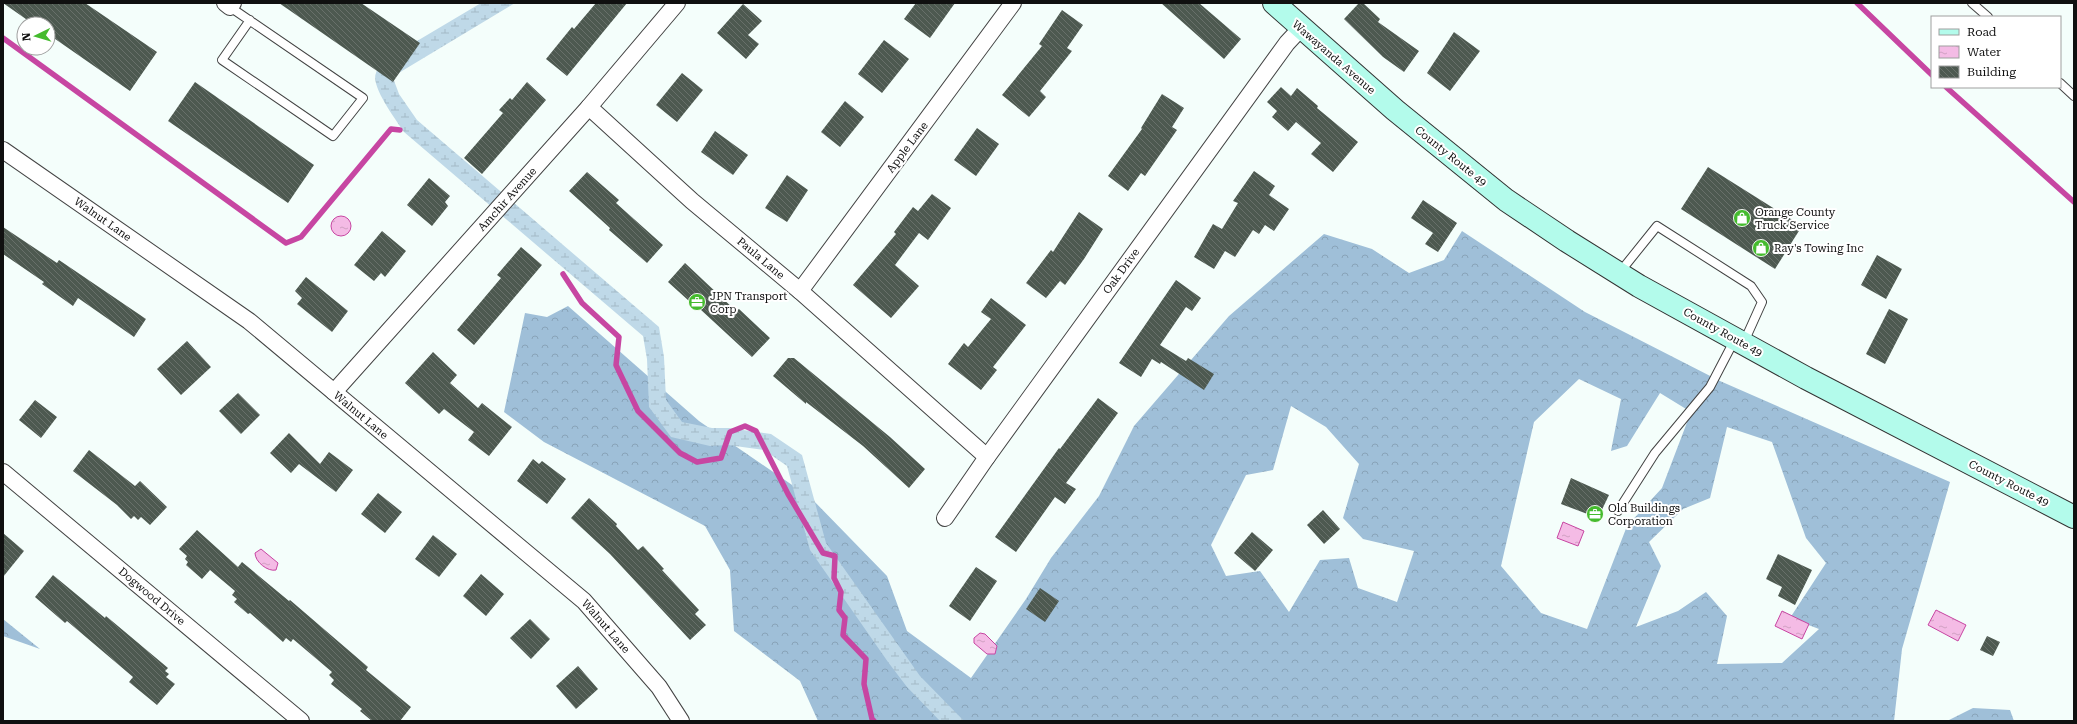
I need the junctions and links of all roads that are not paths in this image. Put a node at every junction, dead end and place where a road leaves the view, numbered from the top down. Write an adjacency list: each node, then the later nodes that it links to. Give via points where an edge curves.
1 (677, 3): 11 (street, Amchir Avenue)
2 (1014, 3): 15 (street, Apple Lane)
3 (1274, 3): 8 (street, Wawayanda Avenue)
4 (1972, 3): 6 (lane)
5 (229, 4): 7 (lane)
6 (1987, 16)
7 (250, 20): 7 (lane, via 363,98 333,136 222,60)
8 (1301, 28): 12 (street, Wawayanda Avenue); 18 (street, Oak Drive, via 1282,50)
9 (2061, 84): 10 (lane)
10 (2074, 96)
11 (589, 107): 15 (street, Paula Lane, via 692,201); 17 (street, Amchir Avenue)
12 (1395, 110): 14 (street, County Route 49, via 1506,200)
13 (3, 150): 17 (street, Walnut Lane, via 249,321)
14 (1620, 274): 16 (street, County Route 49); 16 (lane, via 1657,226 1751,286 1762,302)
15 (800, 291): 18 (street, Paula Lane)
16 (1739, 341): 20 (lane, via 1710,386 1655,453); 21 (street, County Route 49)
17 (334, 392): 24 (street, Walnut Lane, via 584,601 659,687)
18 (987, 457): 22 (street, Oak Drive)
19 (3, 472): 23 (street, Dogwood Drive)
20 (1618, 511)
21 (2074, 517)
22 (945, 518)
23 (301, 721)
24 (681, 721)

